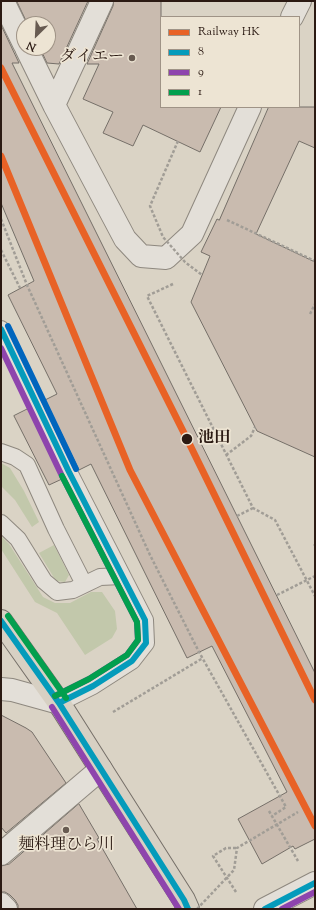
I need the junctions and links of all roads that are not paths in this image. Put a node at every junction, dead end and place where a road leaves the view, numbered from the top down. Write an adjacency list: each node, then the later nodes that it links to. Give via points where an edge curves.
1 (3, 1): 5 (street)
2 (102, 1): 7 (street)
3 (300, 1): 4 (street)
4 (292, 16)
5 (16, 28)
6 (30, 56): 7 (street)
7 (54, 105): 8 (street, via 125,239 141,256 166,258 192,234)
8 (250, 108)
9 (1, 329): 12 (lane)
10 (1, 452): 13 (lane, via 27,465)
11 (1, 522): 13 (lane, via 18,539 44,581 57,592 73,590)
12 (122, 576): 13 (lane, via 100,577); 16 (lane, via 145,620 146,643 132,660 93,686)
13 (84, 584)
14 (1, 621): 16 (highway)
15 (1, 689): 16 (street)
16 (59, 703): 17 (highway)
17 (101, 769): 18 (street); 22 (highway)
18 (1, 854)
19 (315, 883): 23 (street)
20 (1, 904): 21 (street)
21 (6, 909)
22 (188, 909)
23 (265, 909)

